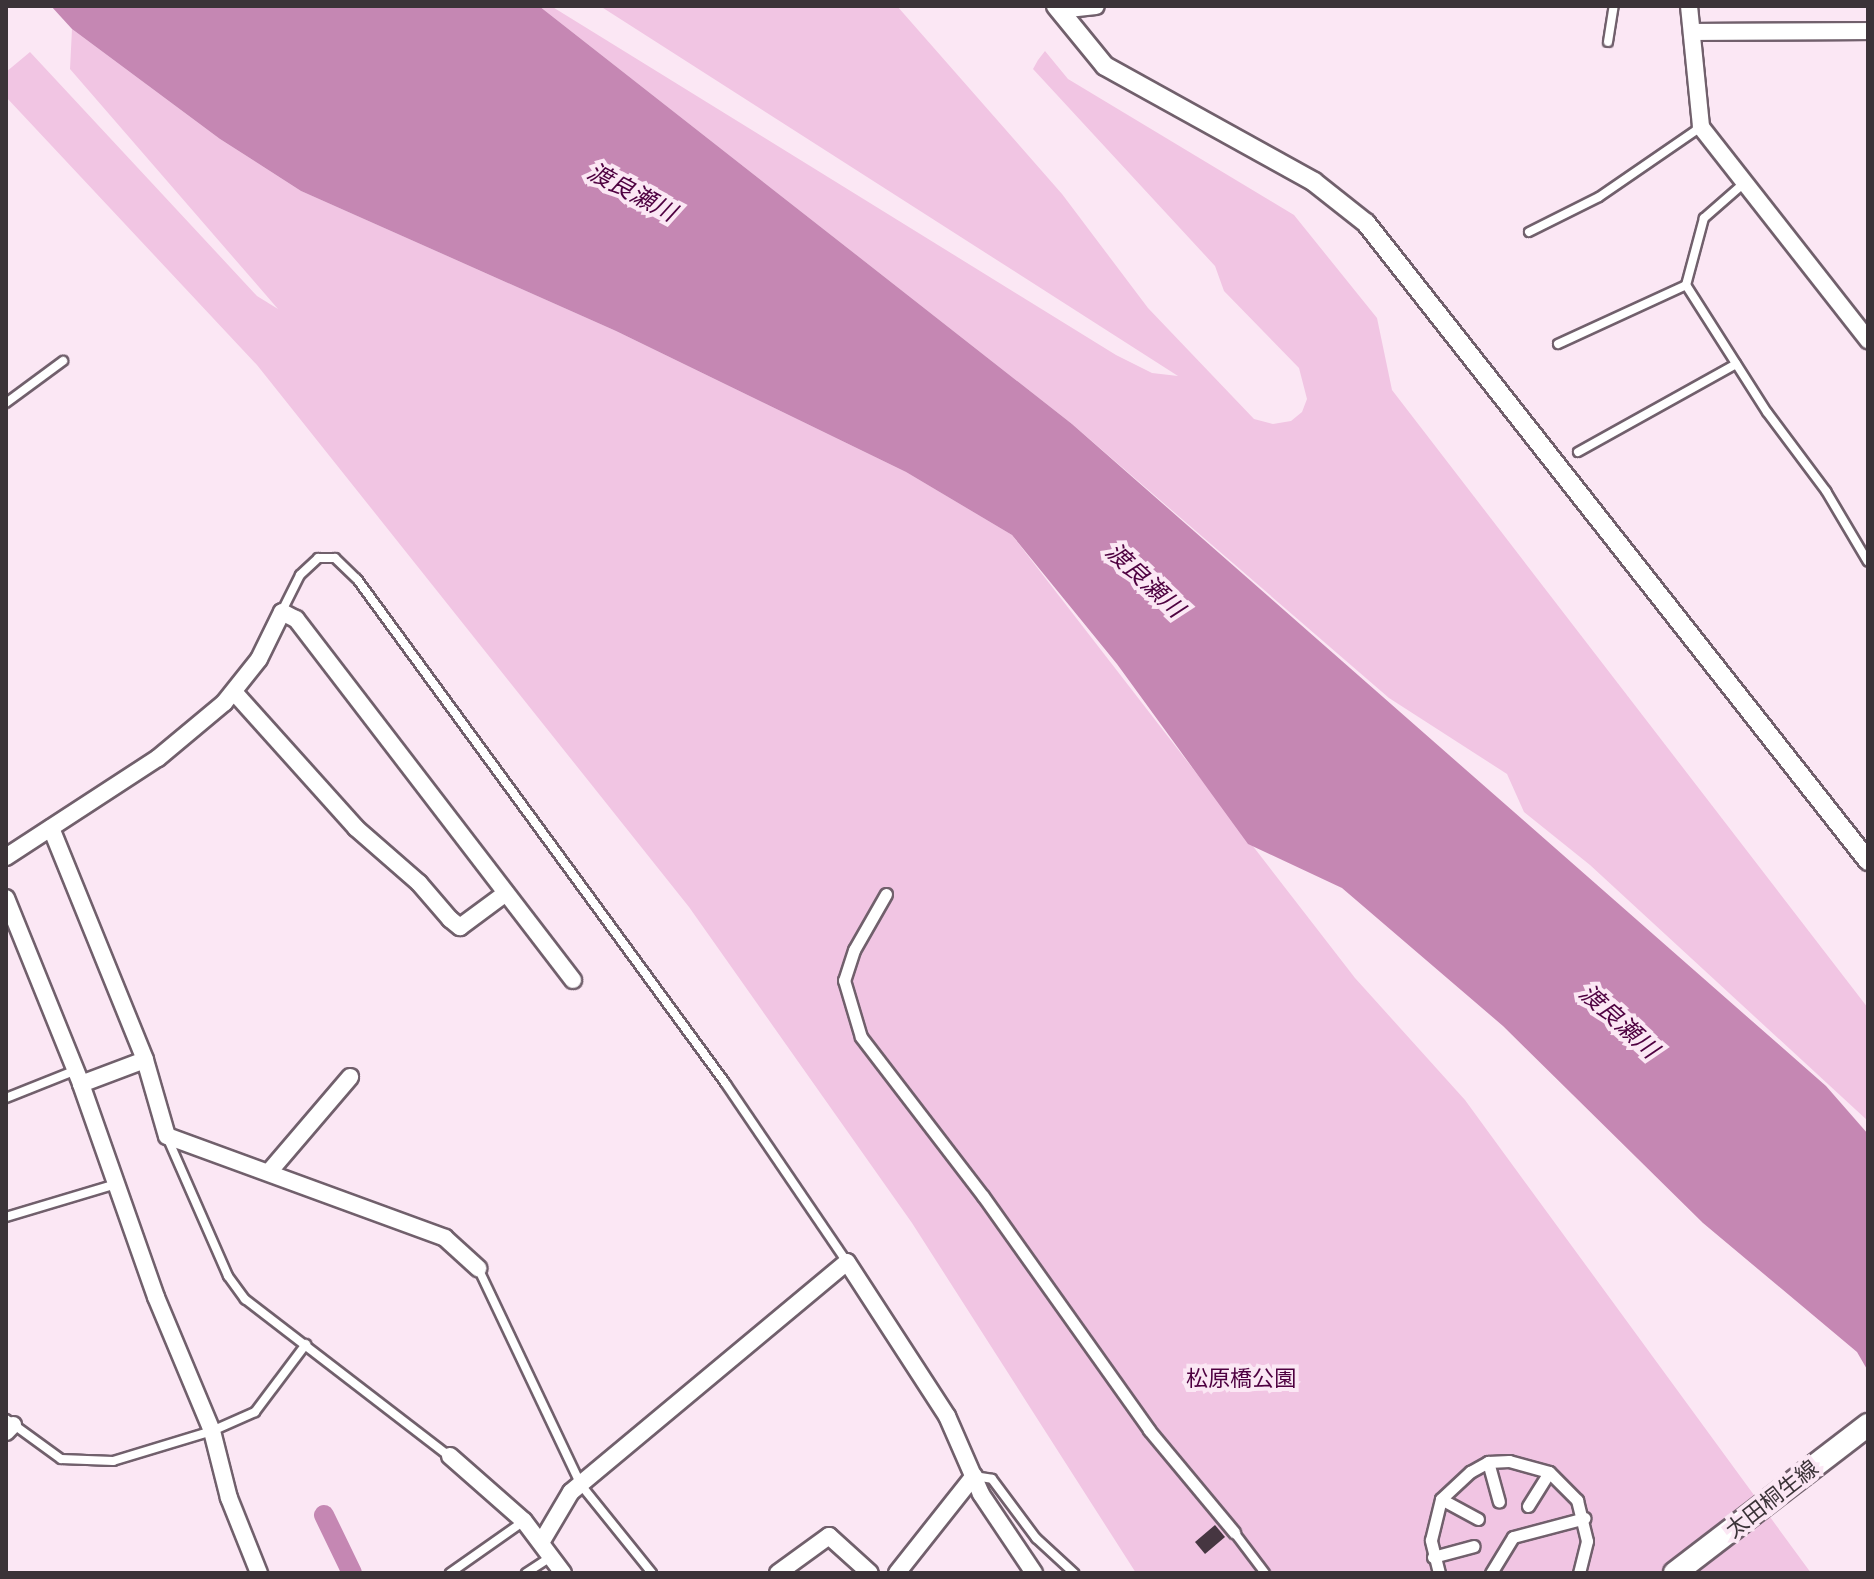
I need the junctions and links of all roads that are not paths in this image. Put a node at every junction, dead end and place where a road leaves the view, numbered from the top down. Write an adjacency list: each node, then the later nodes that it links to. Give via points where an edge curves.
1 (1096, 6): 4 (street)
2 (1614, 6): 7 (lane)
3 (1689, 6): 6 (street)
4 (1057, 8): 23 (street, via 1105,66 1314,182 1366,223)
5 (1868, 31): 6 (street)
6 (1694, 32): 8 (street)
7 (1608, 42)
8 (1701, 127): 9 (street); 10 (lane, via 1599,197)
9 (1743, 184): 11 (lane, via 1704,218); 12 (street)
10 (1529, 232)
11 (1686, 285): 13 (lane); 15 (lane)
12 (1868, 340)
13 (1558, 344)
14 (63, 361): 16 (lane)
15 (1736, 364): 17 (lane); 18 (lane, via 1826,491)
16 (6, 403)
17 (1578, 452)
18 (1868, 562)
19 (282, 612): 20 (street); 24 (street, via 296,619); 36 (lane, via 300,575 318,558 335,558 357,579 726,1084)
20 (235, 693): 21 (street, via 158,758); 24 (street, via 356,828 460,927)
21 (51, 828): 22 (street); 28 (street)
22 (6, 857)
23 (1868, 861)
24 (506, 893): 27 (street)
25 (886, 894): 53 (street, via 854,950 844,980 861,1037 983,1196 1149,1430)
26 (6, 898): 30 (street)
27 (573, 980)
28 (145, 1060): 30 (street); 32 (street)
29 (350, 1077): 33 (street)
30 (78, 1078): 31 (lane); 34 (street)
31 (6, 1098)
32 (167, 1136): 33 (street); 38 (lane, via 228,1276 245,1299)
33 (269, 1172): 37 (street, via 445,1238)
34 (116, 1184): 35 (lane); 41 (street)
35 (6, 1217)
36 (847, 1262): 45 (street, via 947,1416); 46 (street)
37 (478, 1268): 46 (lane)
38 (306, 1344): 41 (lane, via 255,1412); 42 (lane)
39 (8, 1425): 41 (lane, via 61,1459 85,1463 113,1461)
40 (1868, 1425): 72 (main road, 太田桐生線)
41 (212, 1431): 58 (street, via 229,1498)
42 (450, 1456): 52 (street)
43 (1488, 1462): 44 (street, via 1529,1464); 47 (street); 48 (street)
44 (1549, 1472): 49 (street); 50 (street, via 1565,1484)
45 (974, 1476): 65 (street, via 916,1542); 66 (street); 67 (lane, via 992,1479 1036,1538)
46 (581, 1485): 54 (street, via 559,1505); 62 (lane)
47 (1441, 1499): 51 (street); 57 (street, via 1433,1521)
48 (1499, 1502)
49 (1528, 1506)
50 (1585, 1518): 70 (street, via 1513,1537); 71 (street, via 1587,1541)
51 (1478, 1519)
52 (524, 1521): 54 (street); 59 (lane)
53 (1234, 1532): 68 (lane)
54 (542, 1541): 56 (street)
55 (1474, 1546): 57 (street)
56 (552, 1556): 60 (lane); 61 (street)
57 (1433, 1557): 69 (street)
58 (259, 1573)
59 (450, 1573)
60 (526, 1573)
61 (563, 1573)
62 (652, 1573)
63 (778, 1573): 64 (street, via 821,1536 829,1536)
64 (870, 1573)
65 (897, 1573)
66 (1034, 1573)
67 (1074, 1573)
68 (1265, 1573)
69 (1439, 1573)
70 (1491, 1573)
71 (1579, 1573)
72 (1675, 1573)

